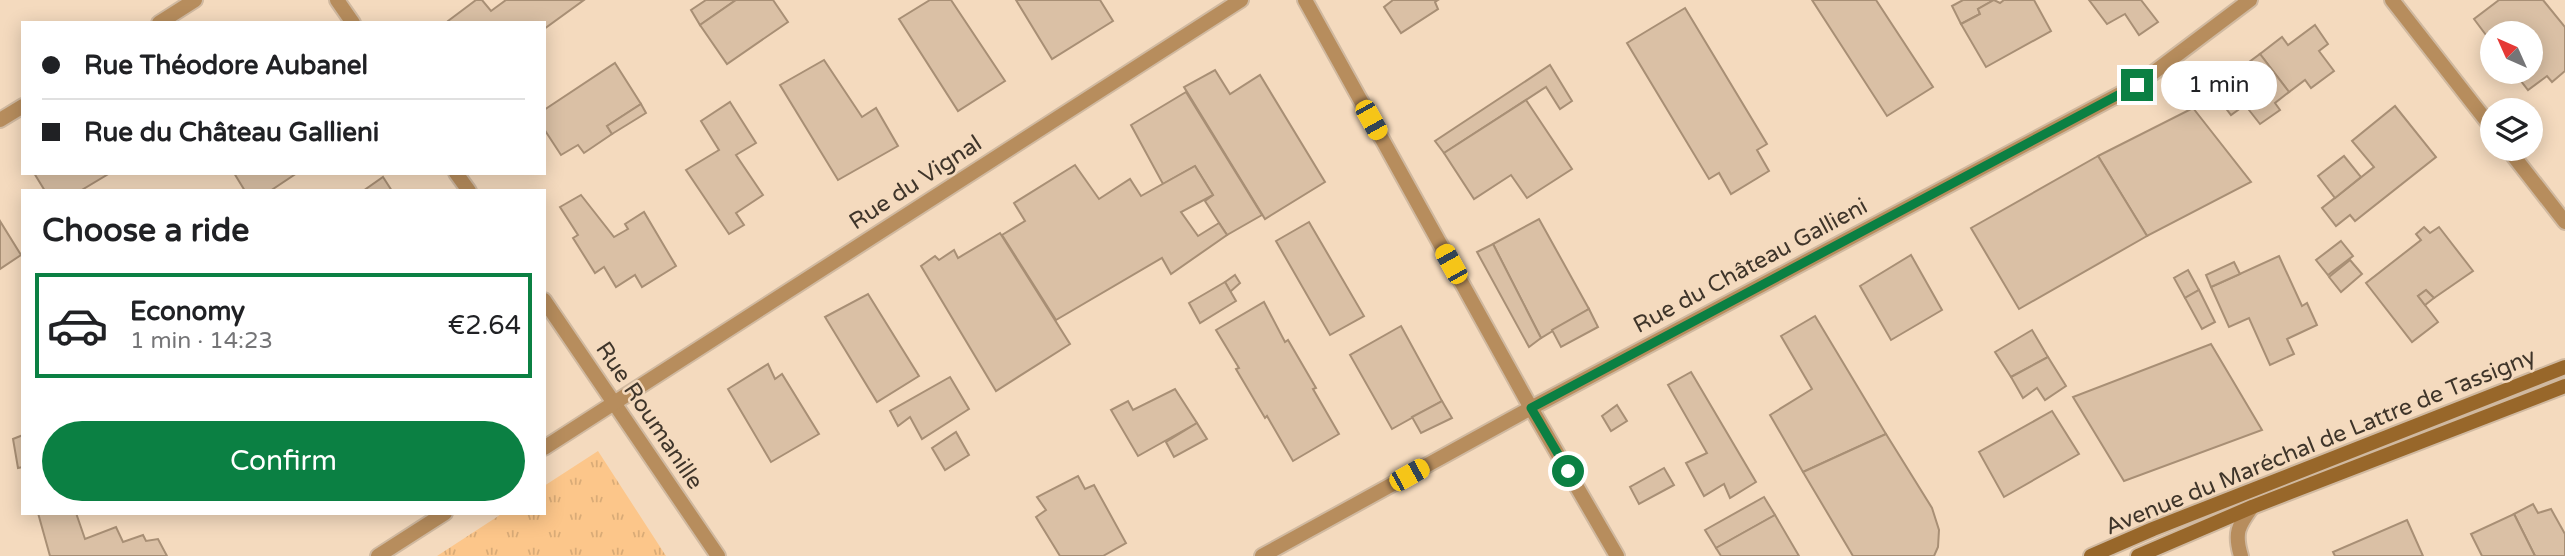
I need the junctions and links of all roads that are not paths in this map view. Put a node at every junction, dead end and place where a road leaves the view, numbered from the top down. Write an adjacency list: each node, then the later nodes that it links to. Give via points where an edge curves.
1 (195, 0): 7 (street)
2 (337, 0): 8 (street)
3 (1241, 0): 17 (street, Rue du Vignal)
4 (1305, 0): 18 (street)
5 (2250, 0): 18 (street, Rue du Château Gallieni, via 2137,85)
6 (2392, 0): 10 (street)
7 (162, 21)
8 (352, 21)
9 (21, 107): 11 (street)
10 (2480, 113)
11 (0, 120)
12 (2517, 161): 13 (street)
13 (2565, 222)
14 (546, 303): 17 (street, Rue Roumanille)
15 (2565, 367): 26 (main road, Avenue du Maréchal de Lattre de Tassigny)
16 (2565, 386): 20 (main road, Avenue du Maréchal de Lattre de Tassigny)
17 (614, 402): 19 (street, Rue du Vignal); 23 (street, Rue Roumanille)
18 (1531, 408): 24 (street, Rue du Château Gallieni); 25 (street)
19 (546, 447)
20 (2252, 507): 27 (main road, Avenue du Maréchal de Lattre de Tassigny); 28 (street, via 2236,539)
21 (442, 515): 22 (street)
22 (379, 556)
23 (718, 556)
24 (1262, 556)
25 (1617, 556)
26 (2091, 556)
27 (2138, 556)
28 (2241, 556)

